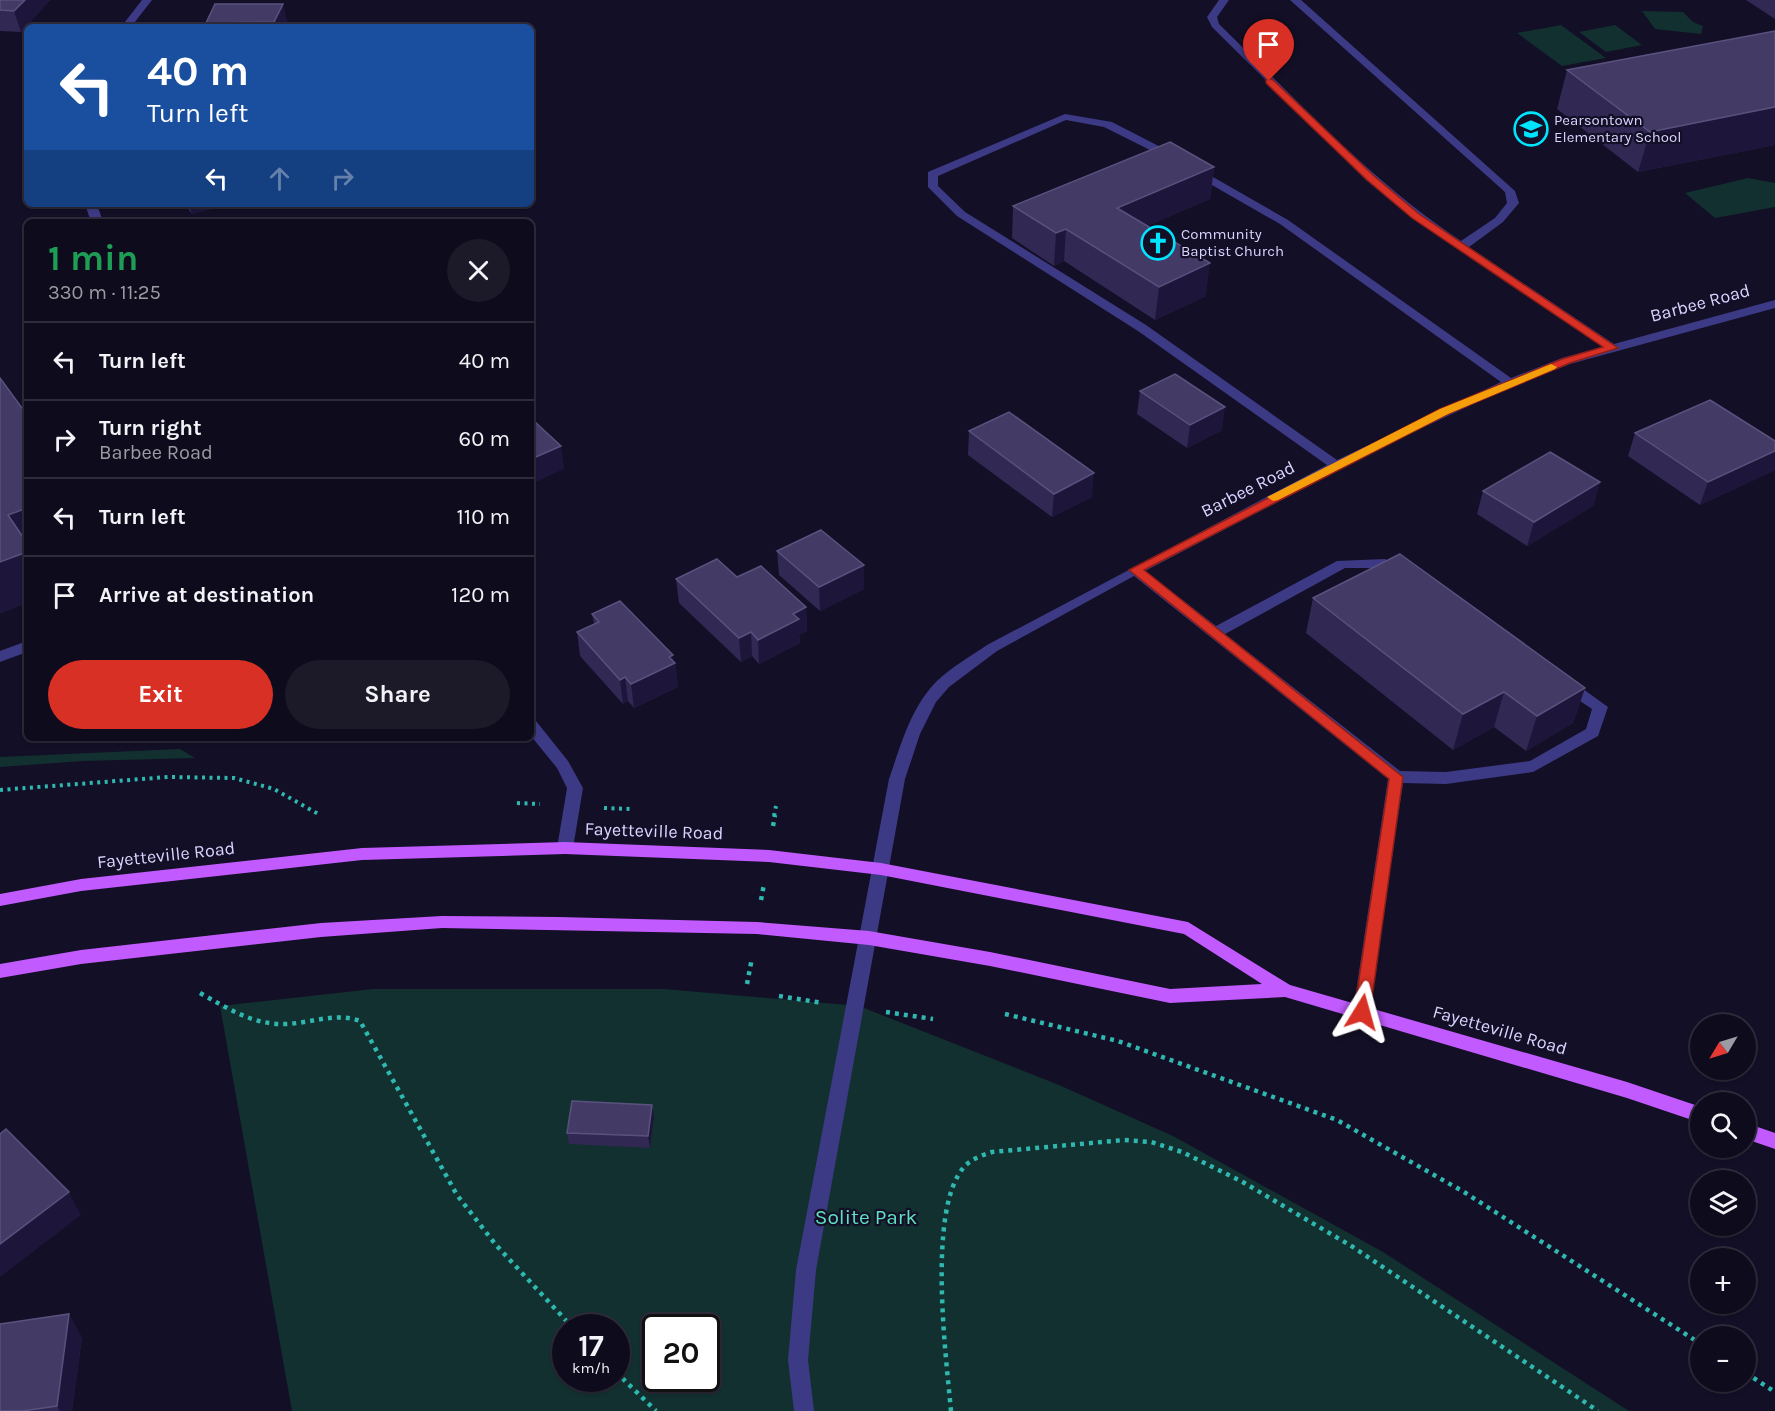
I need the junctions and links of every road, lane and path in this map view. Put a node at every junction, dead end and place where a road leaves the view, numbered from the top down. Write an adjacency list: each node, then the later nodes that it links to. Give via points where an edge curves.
1 (147, 0): 4 (street)
2 (1224, 0): 5 (street, via 1212,17 1215,25 1370,178)
3 (1295, 0): 5 (street, via 1510,191 1513,204 1499,220)
4 (128, 24)
5 (1461, 247): 7 (street)
6 (1775, 304): 7 (street, Barbee Road)
7 (1612, 348): 8 (street, Barbee Road)
8 (1510, 383): 9 (street, Barbee Road); 9 (street, via 1284,222 1116,125 1085,117 1065,117 932,174 933,187 961,214 1142,328)
9 (1336, 465): 10 (street, Barbee Road)
10 (1135, 570): 12 (street); 23 (street, Barbee Road, via 992,648 944,683 930,699 912,734 897,779)
11 (1414, 583): 12 (street, via 1385,564 1342,564)
12 (1215, 633): 17 (street)
13 (24, 647): 14 (street)
14 (0, 657)
15 (1551, 674): 17 (street, via 1600,707 1593,732 1533,766 1446,778)
16 (534, 728): 21 (street, via 563,765 575,788)
17 (1396, 777): 31 (street)
18 (0, 790): 20 (path, via 168,777 234,778 274,789)
19 (776, 806): 22 (path)
20 (320, 815)
21 (565, 848): 22 (main road, Fayetteville Road); 24 (main road, Fayetteville Road, via 362,854 81,885)
22 (769, 856): 23 (main road, Fayetteville Road); 25 (path)
23 (881, 869): 26 (street, Barbee Road); 29 (main road, Fayetteville Road, via 1188,928)
24 (0, 900)
25 (757, 928): 26 (main road, Fayetteville Road); 27 (main road, Fayetteville Road, via 442,922 321,930 81,957); 28 (path)
26 (869, 938): 29 (main road, Fayetteville Road, via 1170,996); 42 (street, Barbee Road, via 806,1270 798,1340)
27 (0, 971)
28 (747, 984)
29 (1285, 990): 31 (main road, Fayetteville Road)
30 (200, 993): 36 (path, via 251,1021 286,1024 347,1016 360,1021 438,1165 471,1214 498,1249)
31 (1362, 1012): 33 (main road, Fayetteville Road)
32 (1005, 1014): 37 (path, via 1118,1041 1337,1120 1464,1192)
33 (1690, 1111)
34 (1756, 1134): 35 (main road)
35 (1775, 1141)
36 (560, 1314)
37 (1690, 1337)
38 (1756, 1380): 40 (path)
39 (630, 1386): 41 (path)
40 (1775, 1392)
41 (656, 1411)
42 (804, 1411)
43 (951, 1411): 44 (path, via 943,1321 944,1239 952,1190 964,1166 991,1152 1131,1141 1168,1147 1307,1219)
44 (1598, 1411)

